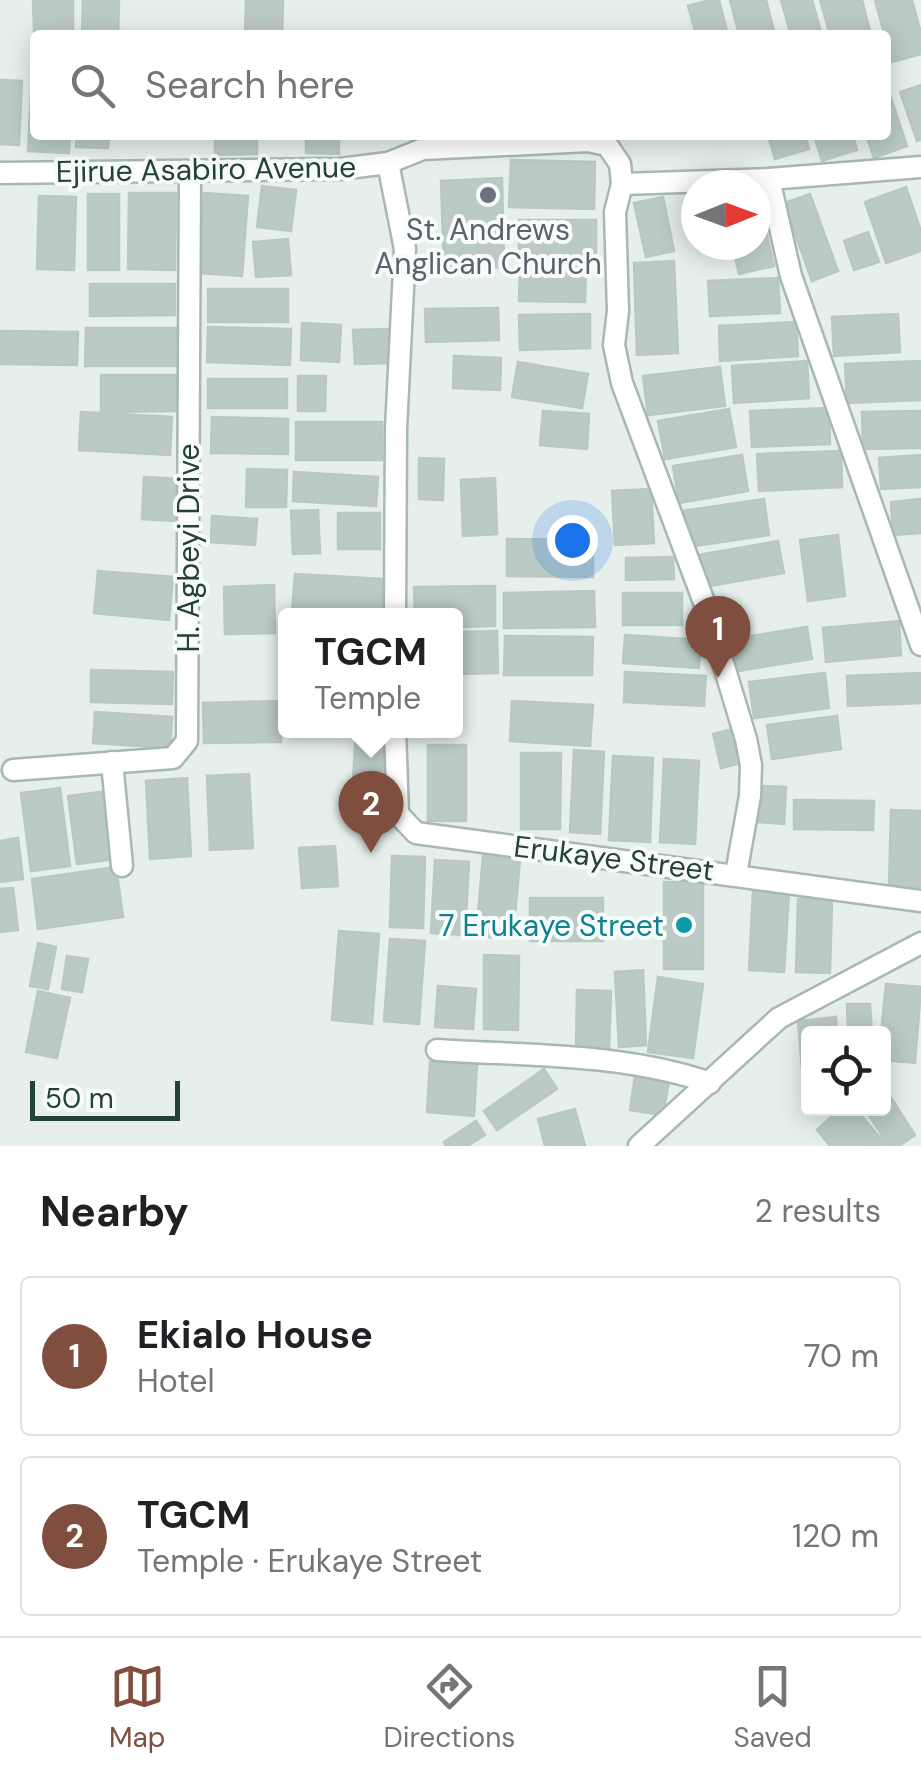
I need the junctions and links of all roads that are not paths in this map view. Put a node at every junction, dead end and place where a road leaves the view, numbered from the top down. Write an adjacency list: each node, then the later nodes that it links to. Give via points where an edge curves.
1 (388, 163): 4 (street, Ejirue Asabiro Avenue); 7 (street, Ejirue Asabiro Avenue, via 424,149 588,141 607,145 620,164); 9 (street, via 404,249)
2 (921, 167): 5 (street)
3 (0, 173): 4 (street, Ejirue Asabiro Avenue)
4 (190, 173): 12 (street, H. Agbeyi Drive, via 187,740 172,758)
5 (771, 179)
6 (681, 182): 7 (street)
7 (622, 184): 15 (street, via 615,212 614,346 746,739 750,796)
8 (771, 188): 10 (street, via 791,276)
9 (396, 608)
10 (921, 645)
11 (394, 738): 15 (street, Erukaye Street, via 398,814 416,833)
12 (112, 762): 13 (street, H. Agbeyi Drive); 14 (street)
13 (13, 770)
14 (122, 866)
15 (736, 874): 16 (street, Erukaye Street)
16 (921, 901)
17 (921, 942): 19 (street, via 779,1018)
18 (437, 1050): 19 (street, via 603,1062)
19 (710, 1082): 20 (street)
20 (639, 1146)

